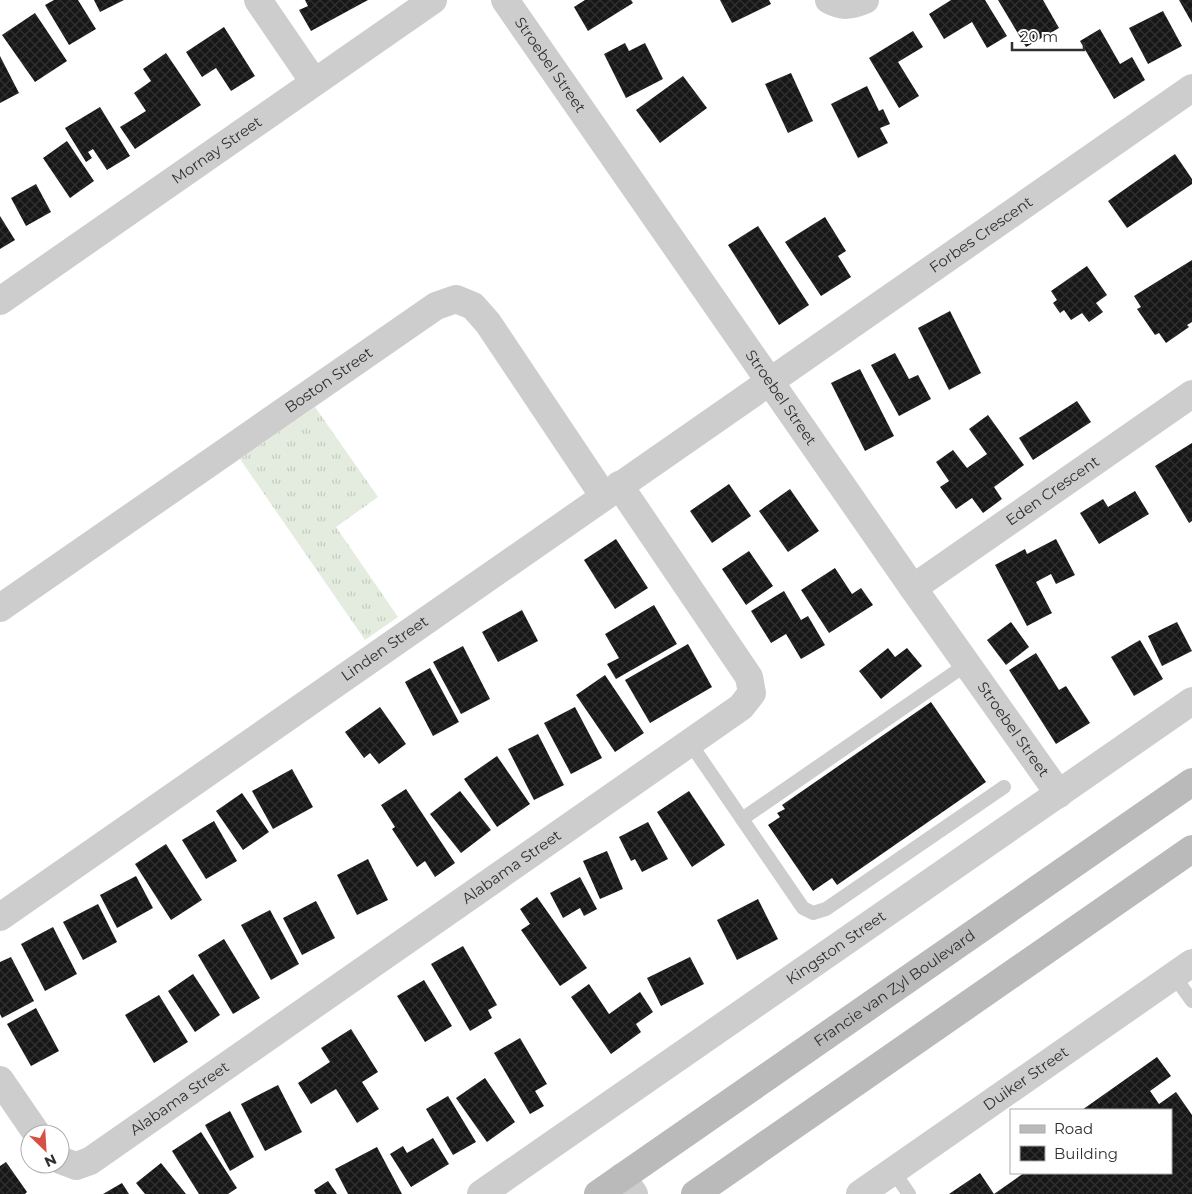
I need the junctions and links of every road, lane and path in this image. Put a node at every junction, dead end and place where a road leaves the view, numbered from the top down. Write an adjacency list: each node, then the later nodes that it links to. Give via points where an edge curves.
1 (258, 0): 6 (street)
2 (432, 0): 6 (street, Mornay Street)
3 (505, 0): 9 (street, Stroebel Street)
4 (829, 0): 5 (street, via 840,6)
5 (865, 0)
6 (314, 82): 8 (street, Mornay Street)
7 (1192, 88): 9 (street, Forbes Crescent)
8 (0, 301)
9 (770, 382): 11 (street, Linden Street); 12 (street, Stroebel Street)
10 (1192, 394): 12 (street, Eden Crescent)
11 (611, 490): 13 (street, Boston Street, via 488,323 473,306 456,299 436,306); 16 (street, Alabama Street, via 749,677 752,692 741,707); 22 (street, Linden Street)
12 (913, 588): 14 (street, Stroebel Street)
13 (0, 608)
14 (967, 664): 19 (street, Stroebel Street); 20 (lane)
15 (1192, 701): 19 (street, Kingston Street)
16 (690, 743): 20 (lane); 27 (street, Alabama Street, via 90,1161 76,1166)
17 (1192, 782): 29 (main road, Francie van Zyl Boulevard)
18 (1004, 786): 20 (lane, via 820,912 814,913 803,908)
19 (1058, 794): 30 (street, Kingston Street)
20 (742, 819)
21 (1192, 849): 32 (main road)
22 (0, 917)
23 (1183, 969): 24 (lane); 28 (street, Duiker Street)
24 (1192, 1001)
25 (0, 1080): 26 (street)
26 (30, 1124)
27 (70, 1164)
28 (893, 1171): 33 (street, Duiker Street); 34 (lane)
29 (628, 1185): 31 (main road, Francie van Zyl Boulevard)
30 (481, 1194)
31 (598, 1194)
32 (695, 1194)
33 (860, 1194)
34 (909, 1194)

